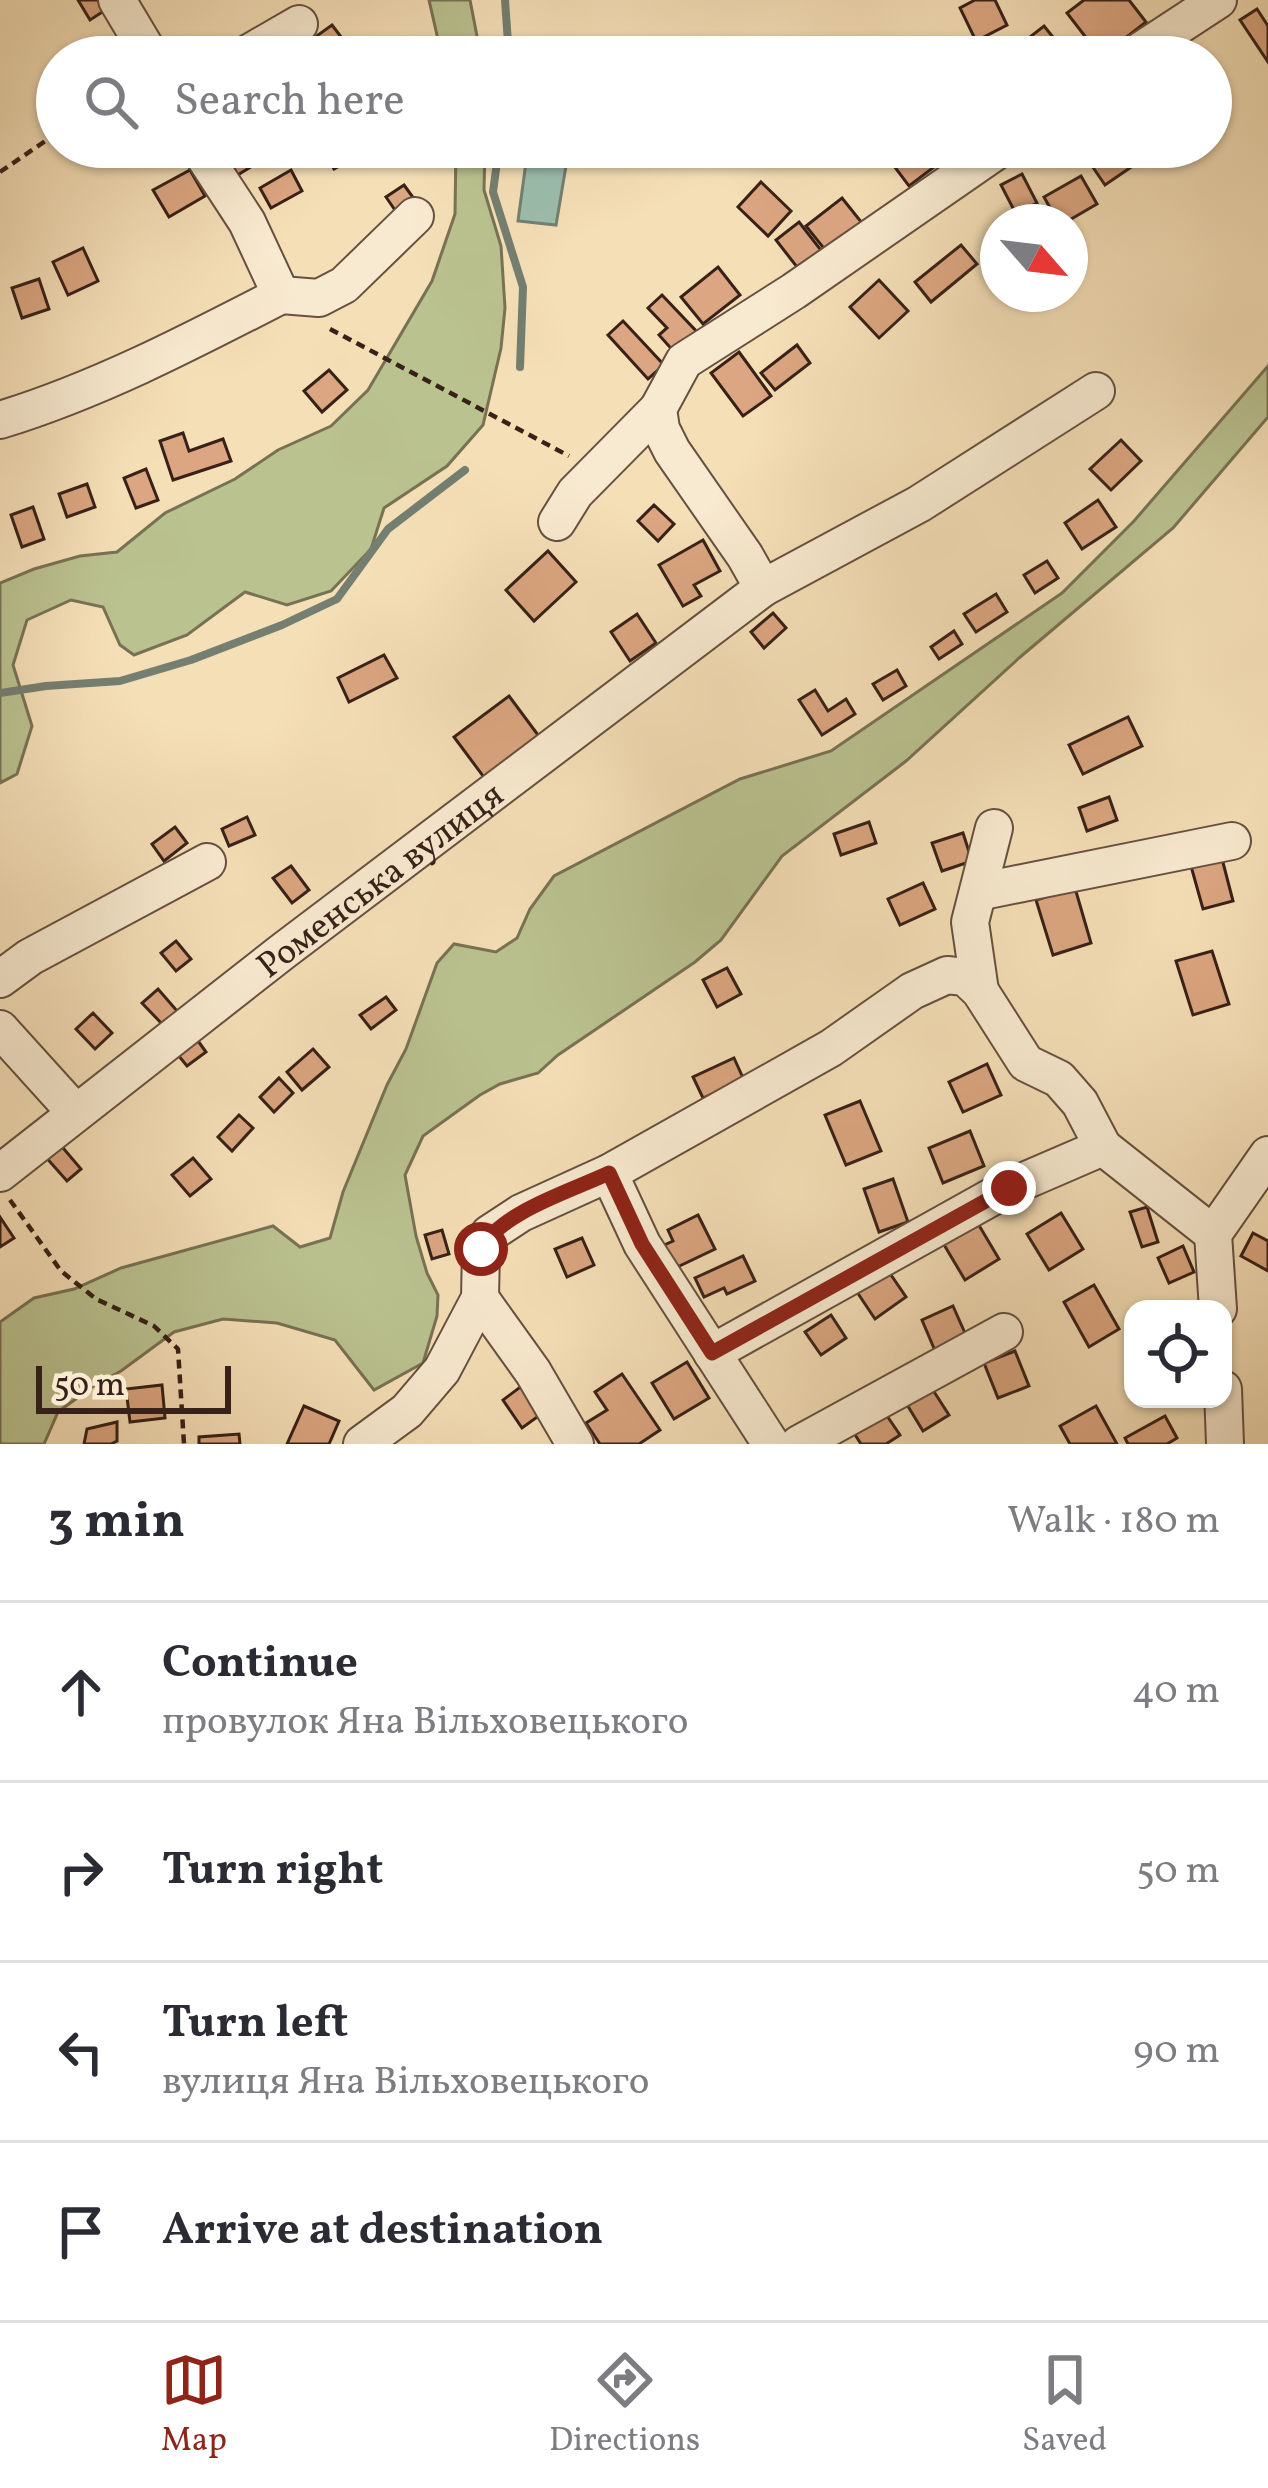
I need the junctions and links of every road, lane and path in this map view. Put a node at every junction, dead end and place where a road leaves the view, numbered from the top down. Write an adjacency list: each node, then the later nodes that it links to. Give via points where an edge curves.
1 (117, 0): 4 (street)
2 (1218, 0): 6 (street)
3 (299, 24): 5 (street)
4 (138, 36)
5 (278, 36)
6 (1163, 36)
7 (36, 147): 10 (path)
8 (212, 168): 12 (street)
9 (972, 168): 15 (street, via 684,361)
10 (0, 172)
11 (415, 216): 12 (street, via 344,285 320,298)
12 (281, 295): 16 (street, via 51,404)
13 (329, 328): 17 (path)
14 (1096, 391): 19 (street, Роменська вулиця, via 919,504)
15 (658, 410): 17 (street); 19 (street, via 672,451)
16 (0, 420)
17 (599, 471): 18 (street)
18 (557, 521)
19 (763, 588): 27 (street, Роменська вулиця)
20 (994, 828): 23 (street)
21 (1232, 841): 23 (street)
22 (207, 862): 24 (street)
23 (978, 892): 25 (street, via 970,922)
24 (0, 979)
25 (980, 991): 28 (street, via 1026,1063 1059,1079 1080,1102); 31 (street, via 965,977 946,975 911,991 831,1048)
26 (0, 1029): 27 (street)
27 (76, 1113): 30 (street, Роменська вулиця)
28 (1103, 1148): 33 (street); 37 (street, via 1009,1188)
29 (1268, 1156): 33 (street)
30 (0, 1173)
31 (609, 1173): 34 (street, via 489,1234); 37 (street, via 642,1244)
32 (0, 1185): 39 (path, via 61,1271 178,1349)
33 (1213, 1234): 35 (street)
34 (480, 1298): 40 (street, via 442,1370 407,1411); 41 (street)
35 (1217, 1300)
36 (1004, 1332): 43 (street)
37 (712, 1353): 42 (street)
38 (1224, 1408): 44 (street)
39 (184, 1444)
40 (362, 1444)
41 (575, 1444)
42 (771, 1444)
43 (799, 1444)
44 (1225, 1444)

